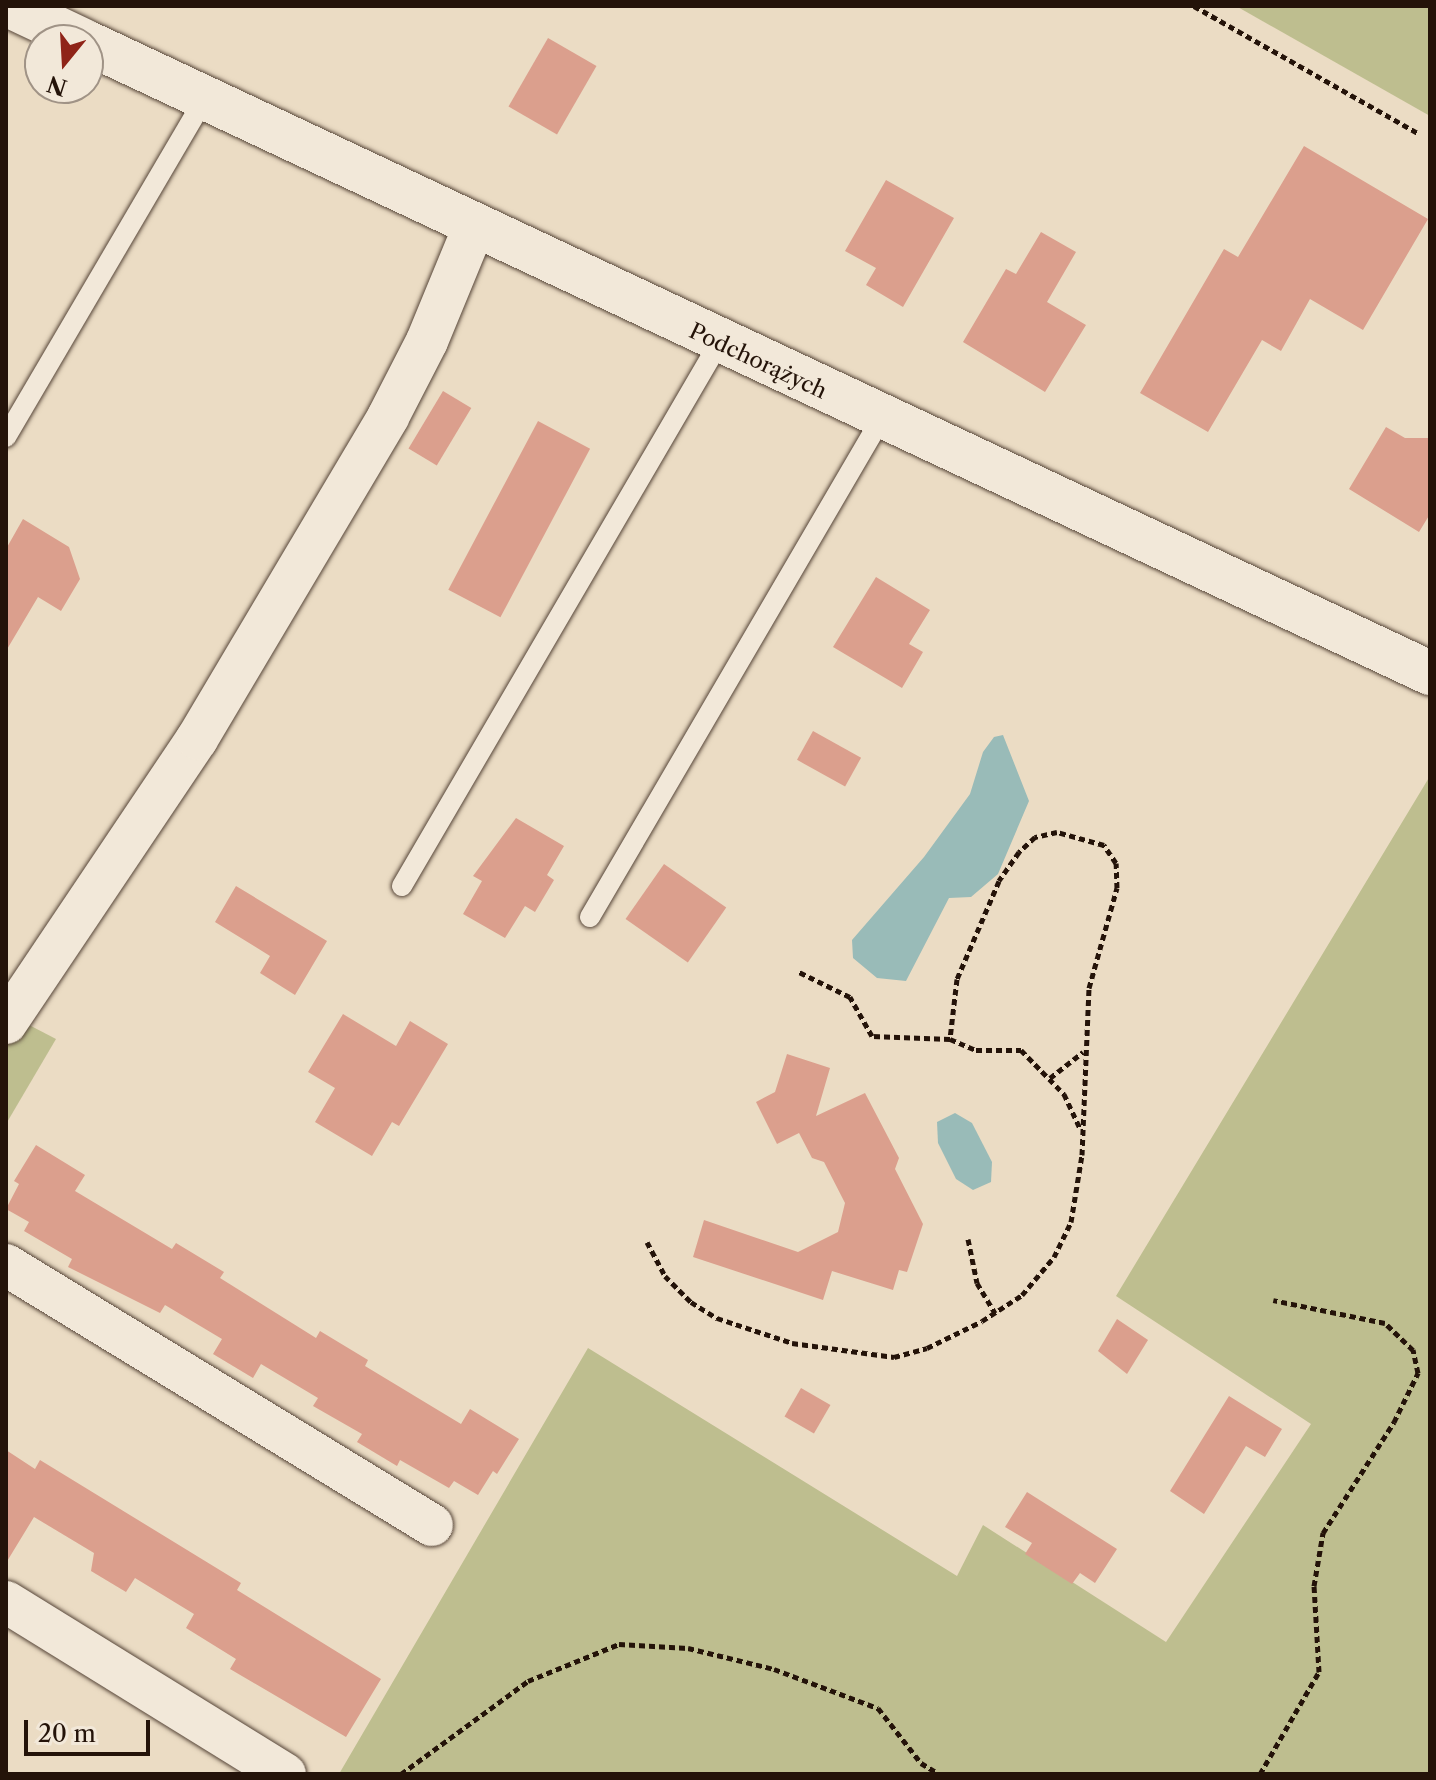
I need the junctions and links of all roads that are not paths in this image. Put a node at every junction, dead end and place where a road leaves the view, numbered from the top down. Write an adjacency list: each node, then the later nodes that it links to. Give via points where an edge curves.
1 (10, 6): 2 (street)
2 (48, 24)
3 (104, 51): 4 (street, Podchorążych)
4 (204, 99): 5 (street, Podchorążych); 8 (lane)
5 (474, 227): 6 (street, Podchorążych); 12 (street, via 427,341 388,417 197,739)
6 (719, 343): 7 (street, Podchorążych); 10 (lane)
7 (881, 419): 9 (street, Podchorążych); 11 (lane)
8 (6, 437)
9 (1430, 673)
10 (402, 886)
11 (590, 917)
12 (6, 1023)
13 (6, 1265): 14 (street)
14 (432, 1525)
15 (6, 1602): 16 (street)
16 (285, 1774)

